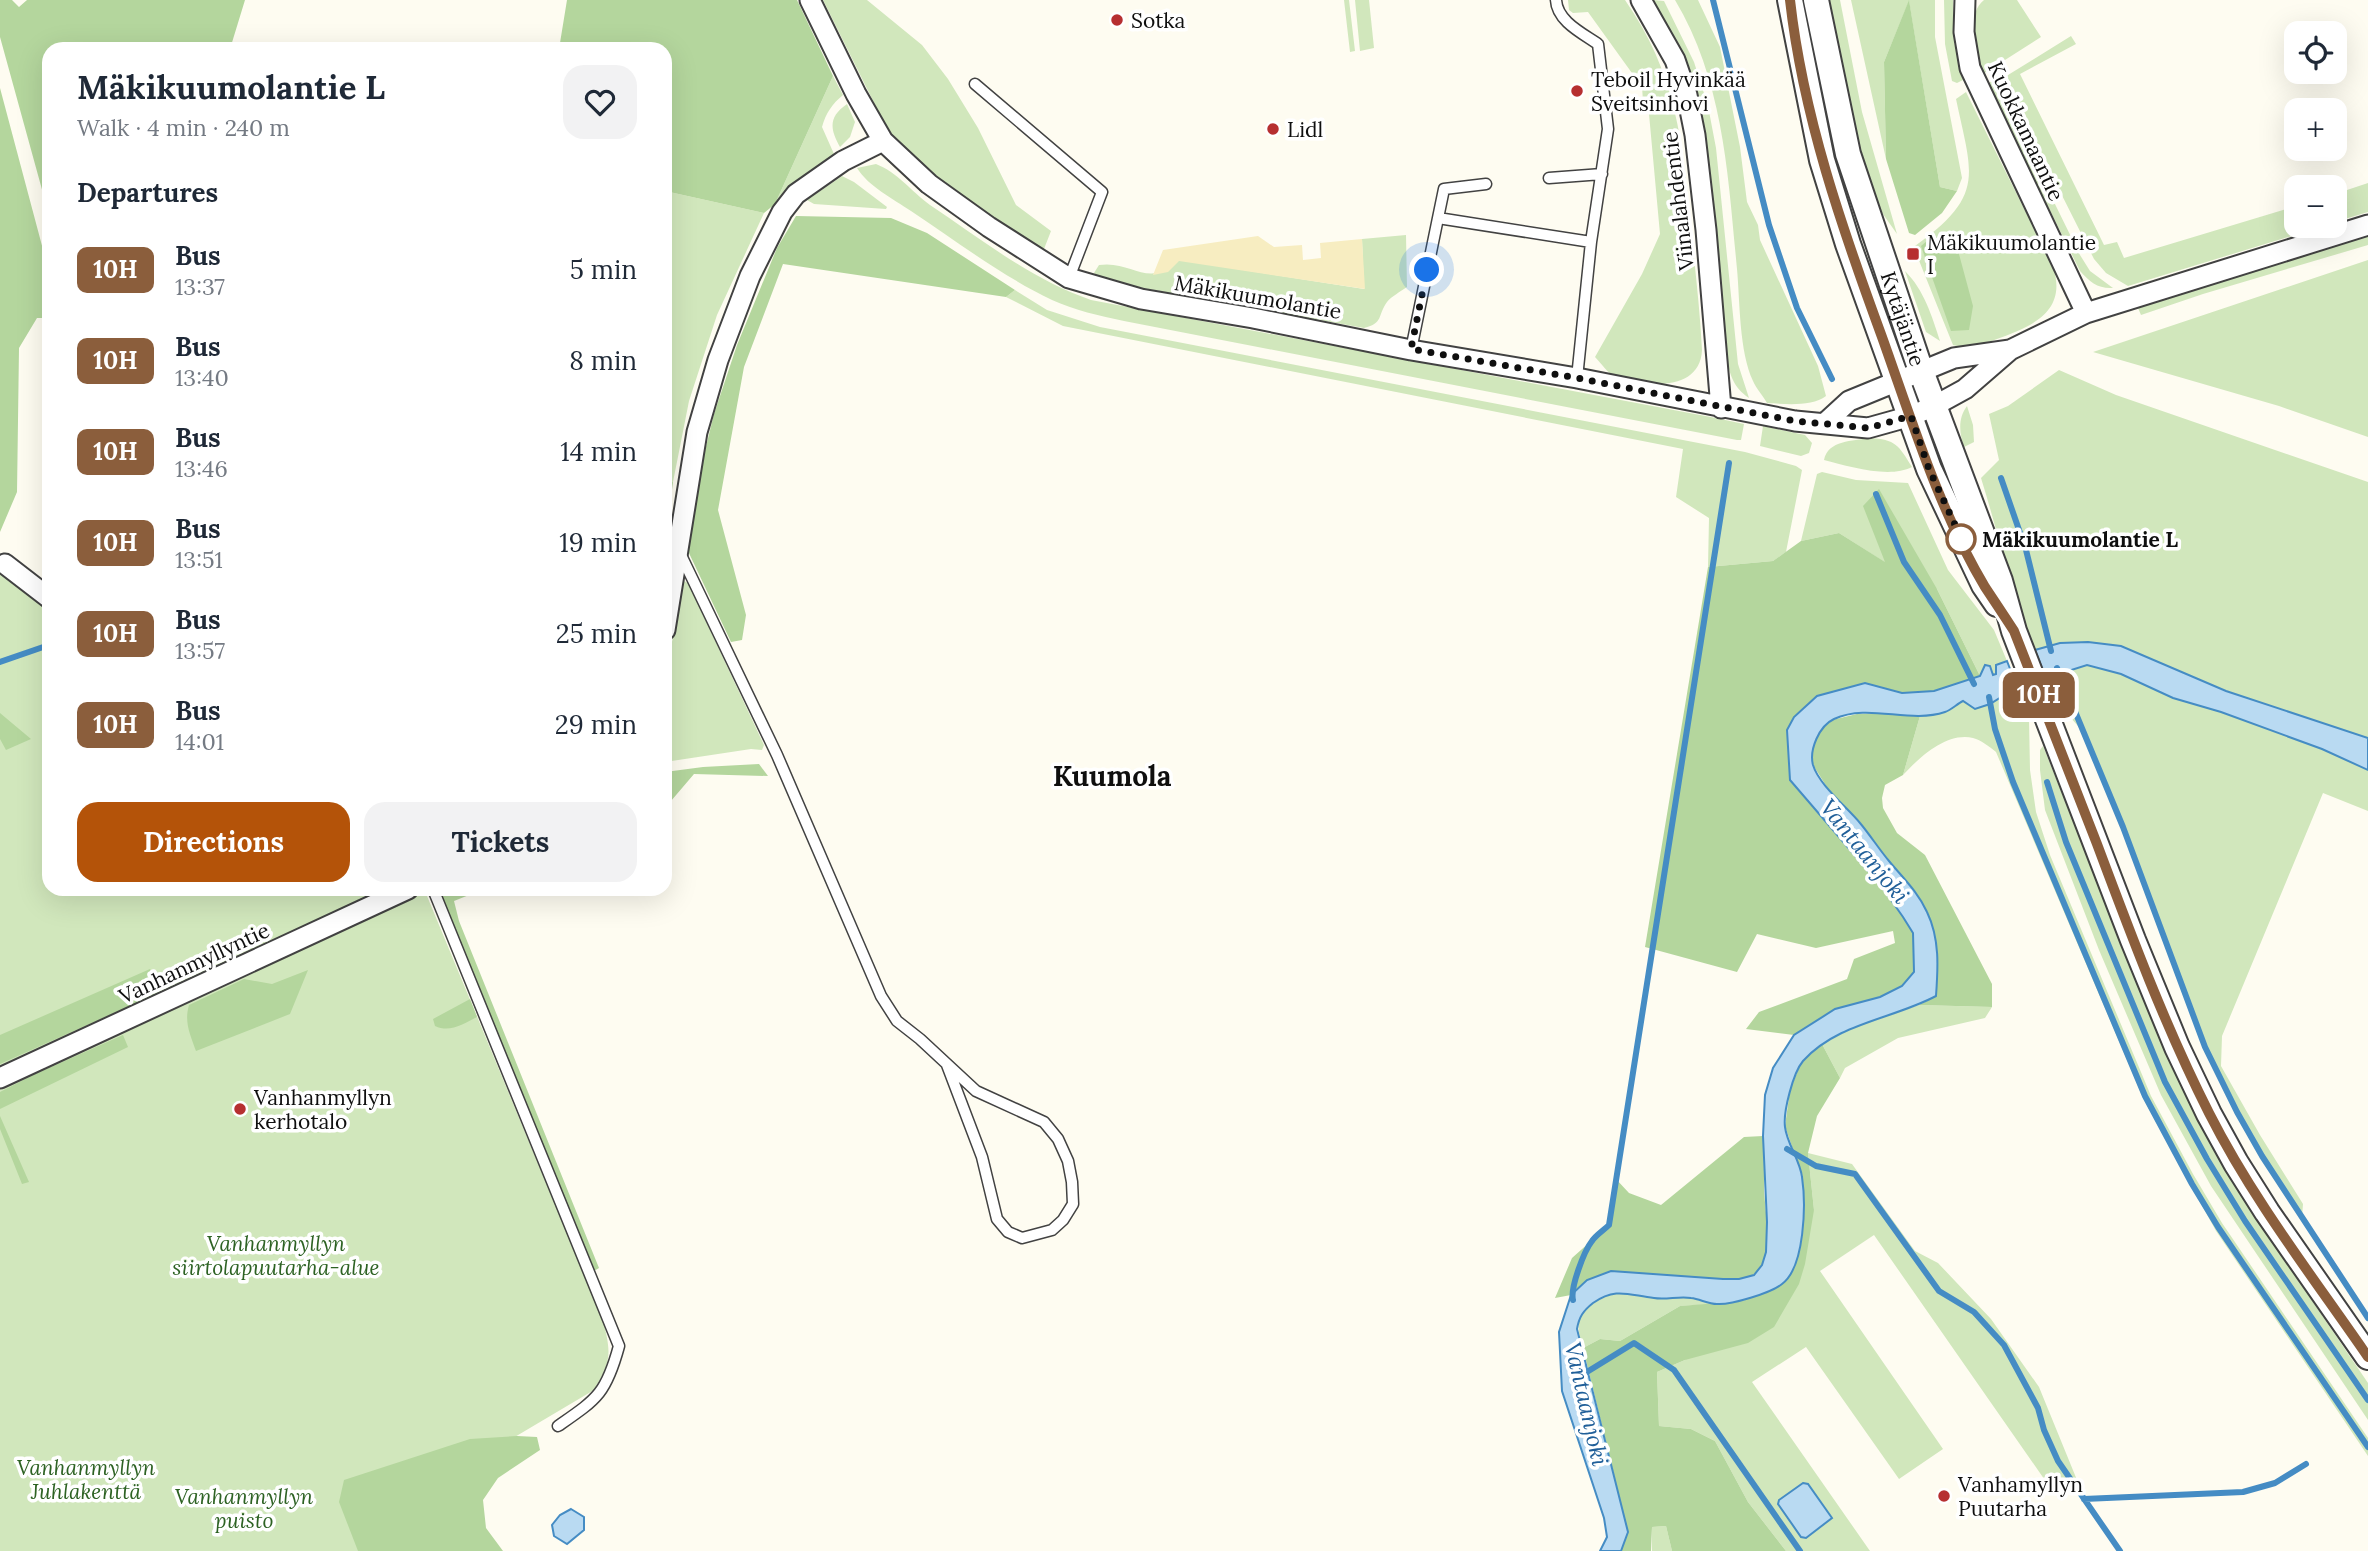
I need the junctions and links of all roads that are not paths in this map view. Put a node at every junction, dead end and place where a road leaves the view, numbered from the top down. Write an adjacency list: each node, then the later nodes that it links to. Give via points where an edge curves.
1 (810, 0): 8 (street, Mäkikuumolantie)
2 (1556, 0): 9 (lane, via 1561,17 1598,44 1608,129)
3 (1641, 0): 23 (street, Viinalahdentie, via 1675,60 1695,135)
4 (1790, 0): 21 (street, Kytäjäntie, via 1822,160)
5 (1816, 0): 19 (street, Kytäjäntie, via 1848,154)
6 (1965, 0): 16 (street, Kuokkamaantie, via 1970,68)
7 (975, 85): 15 (lane, via 1102,192)
8 (883, 141): 15 (street, Mäkikuumolantie, via 929,184); 26 (street, via 843,161 796,194 764,244 718,360 696,432)
9 (1602, 174): 10 (lane); 14 (lane)
10 (1549, 178)
11 (1486, 184): 12 (lane, via 1444,189)
12 (1437, 218): 14 (lane); 17 (lane)
13 (2368, 225): 16 (street)
14 (1591, 242): 20 (lane)
15 (1069, 278): 17 (street, Mäkikuumolantie, via 1141,299)
16 (2087, 313): 18 (street)
17 (1411, 349): 20 (street, Mäkikuumolantie)
18 (2010, 350): 19 (street, via 1954,358); 22 (street, Mäkikuumolantie, via 1965,388)
19 (1921, 371): 21 (street); 22 (street, Kytäjäntie)
20 (1577, 378): 23 (street, Mäkikuumolantie)
21 (1897, 381): 24 (street, Kytäjäntie); 25 (street, via 1849,401)
22 (1934, 406): 24 (street, Mäkikuumolantie); 30 (street, Kytäjäntie)
23 (1721, 408): 25 (street, Mäkikuumolantie)
24 (1911, 416): 25 (street, Mäkikuumolantie, via 1868,428); 30 (street, Kytäjäntie, via 1953,523)
25 (1825, 422)
26 (677, 547): 28 (street); 33 (lane, via 777,755 881,996 897,1021)
27 (5, 564): 29 (street)
28 (672, 582)
29 (42, 593)
30 (2014, 631): 35 (street, Kytäjäntie, via 2133,940 2209,1114 2267,1212)
31 (393, 896): 34 (street, Vanhanmyllyntie)
32 (436, 896): 36 (lane, via 619,1346 611,1377 593,1401)
33 (947, 1065): 33 (lane, via 976,1091 1044,1122 1058,1139 1068,1161 1073,1204 1052,1230 1022,1238 1008,1232 997,1219 982,1157)
34 (0, 1078)
35 (2368, 1357)
36 (558, 1426)

